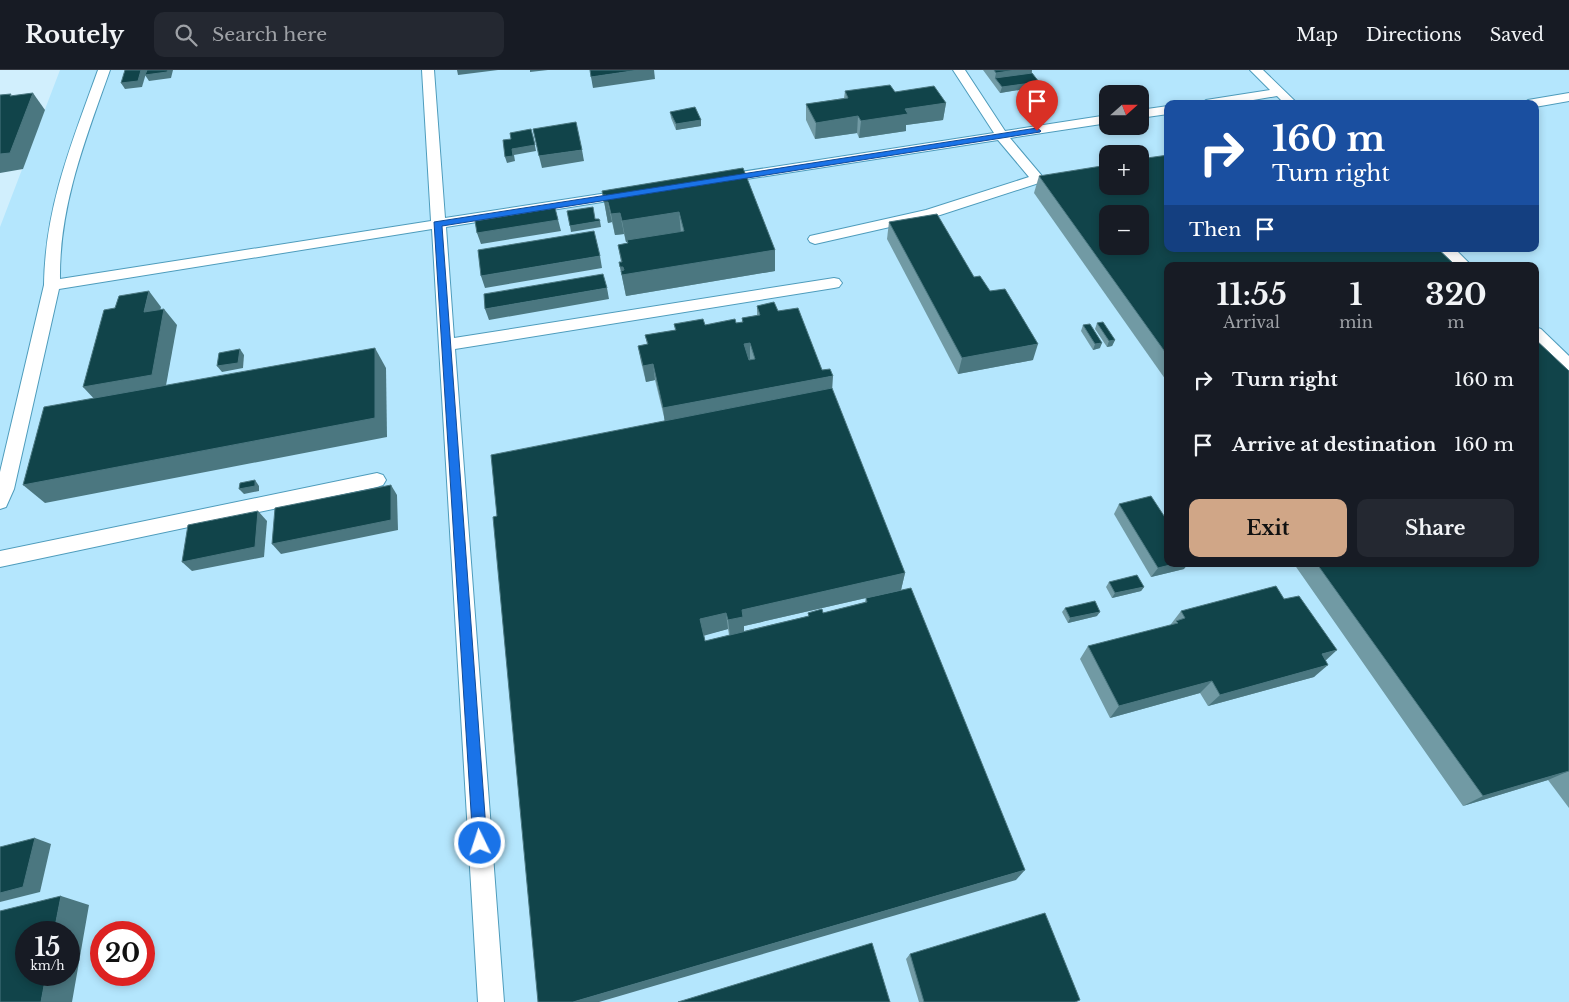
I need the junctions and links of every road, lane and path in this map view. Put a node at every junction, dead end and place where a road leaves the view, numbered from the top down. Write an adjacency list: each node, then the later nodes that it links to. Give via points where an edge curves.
1 (104, 70): 21 (lane, via 64,189 50,263)
2 (428, 70): 16 (lane)
3 (959, 70): 13 (lane)
4 (1256, 70): 5 (lane)
5 (1279, 92): 7 (lane); 8 (lane)
6 (1569, 97): 9 (lane)
7 (1230, 100)
8 (1288, 100)
9 (1539, 102)
10 (1164, 111): 11 (lane)
11 (1149, 113)
12 (1099, 121): 13 (lane)
13 (1002, 136): 14 (lane); 17 (lane, via 1042,179 929,214)
14 (703, 182)
15 (644, 192): 16 (lane)
16 (438, 224): 21 (lane); 23 (lane)
17 (815, 239)
18 (1449, 252): 19 (lane)
19 (1461, 262)
20 (834, 283): 23 (lane)
21 (52, 285): 26 (lane)
22 (1539, 337): 24 (lane)
23 (446, 345): 28 (lane)
24 (1569, 365)
25 (377, 480): 27 (lane)
26 (0, 502)
27 (0, 559)
28 (491, 1002)

